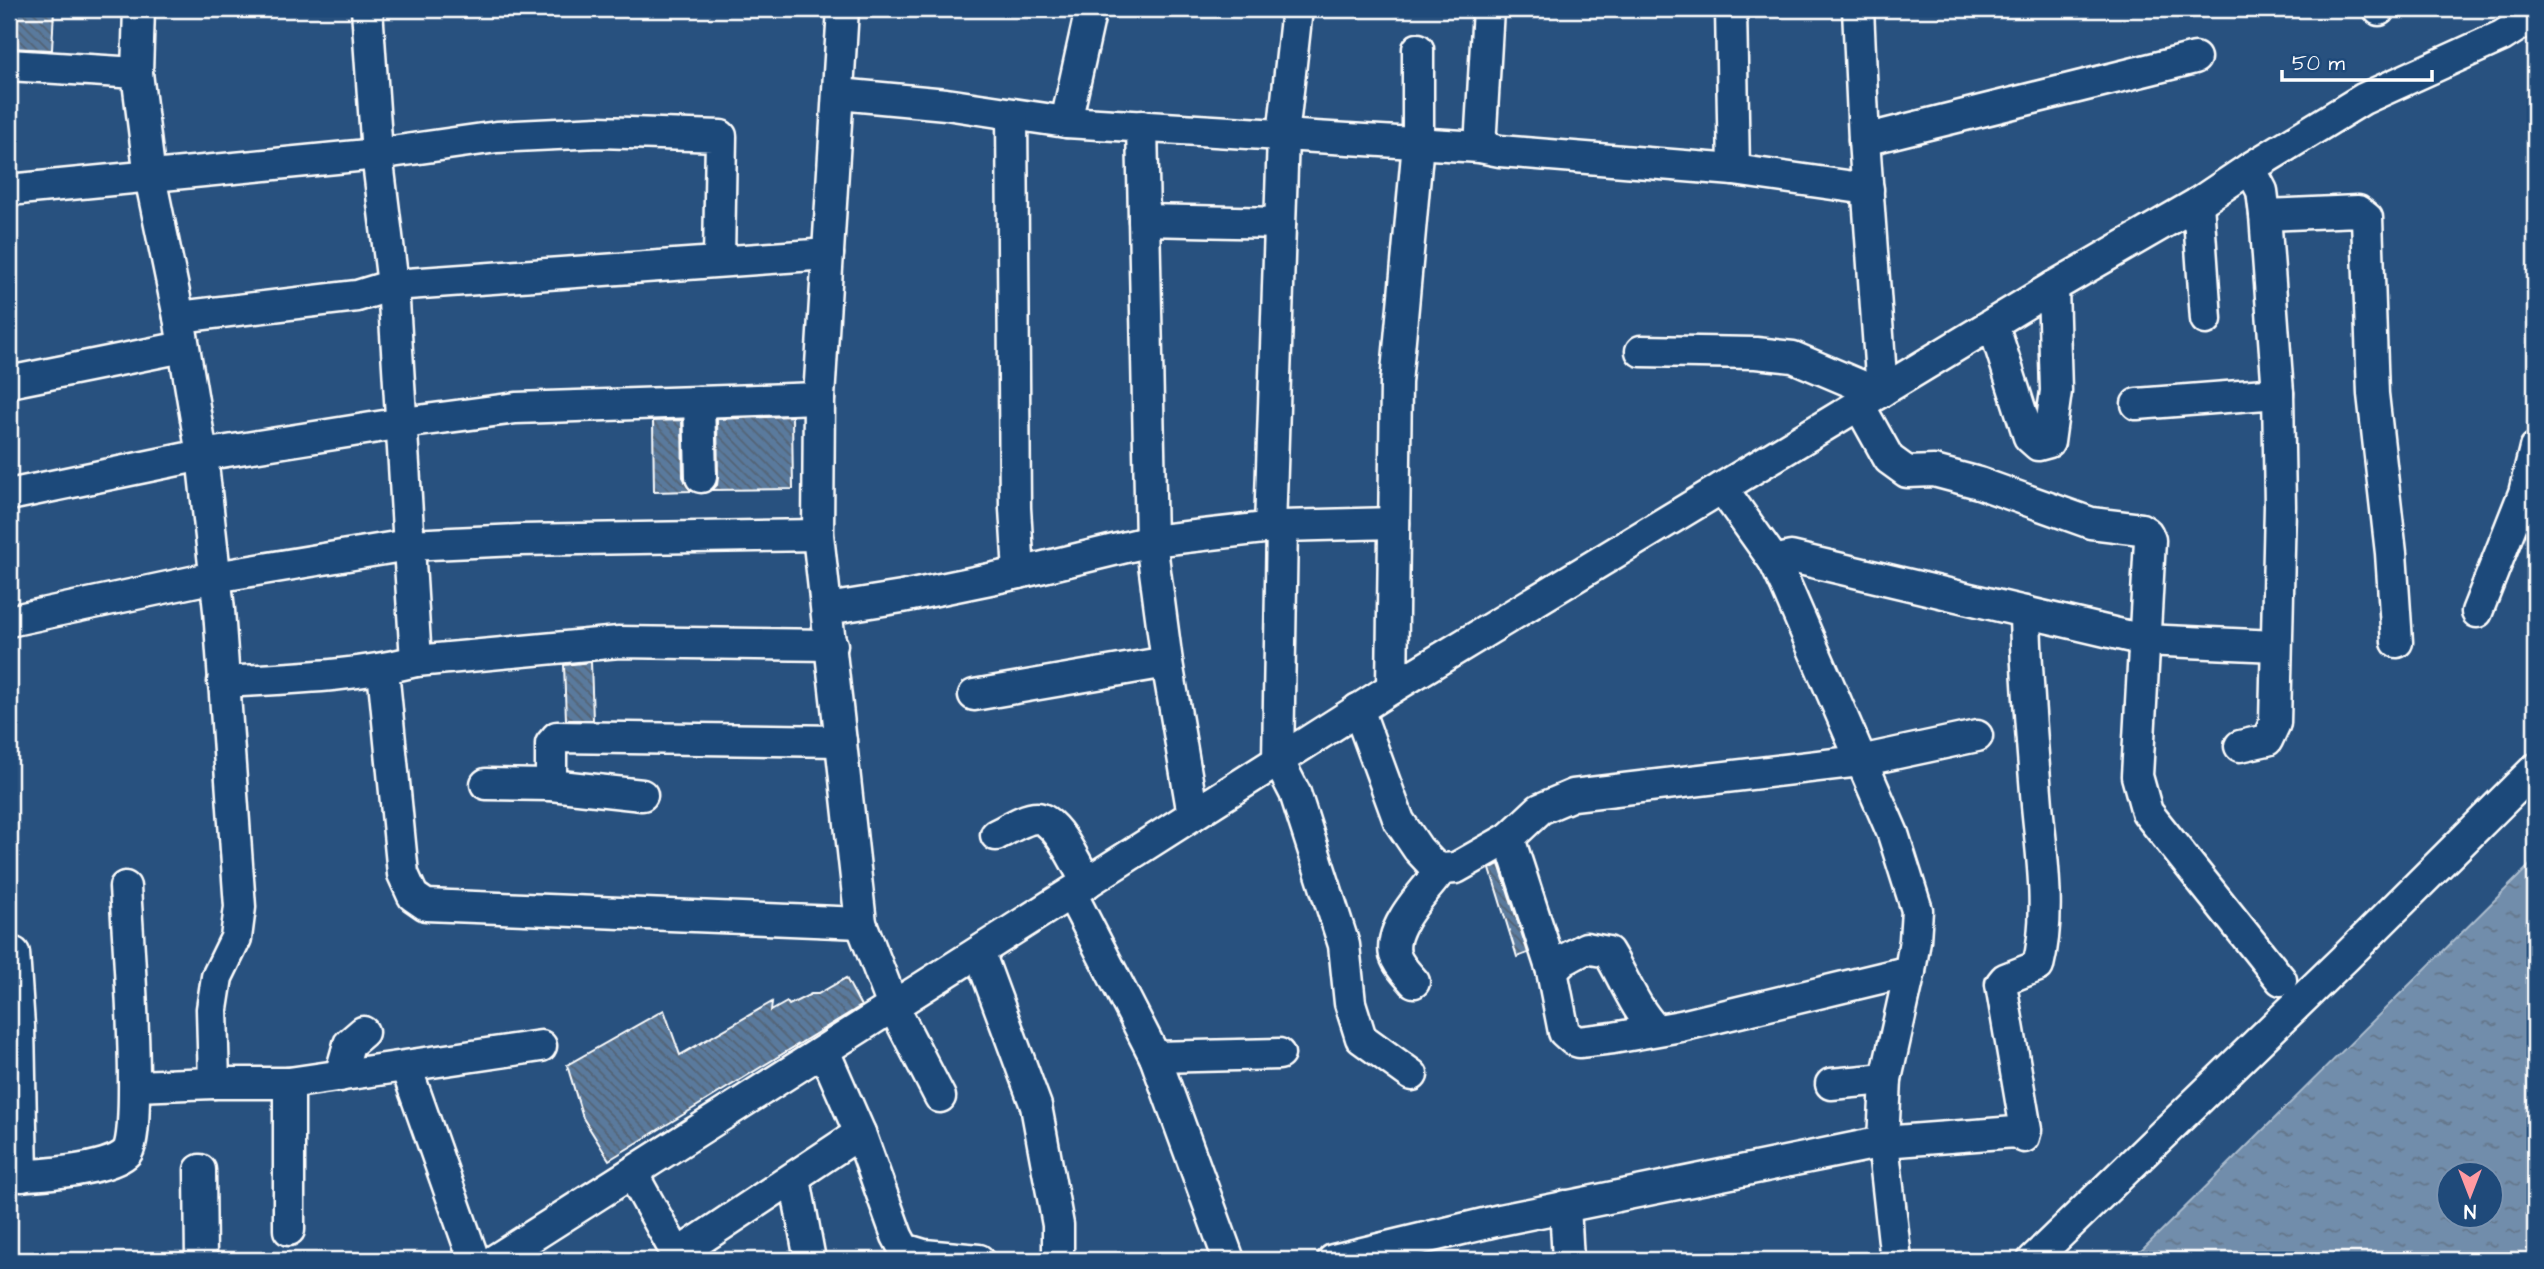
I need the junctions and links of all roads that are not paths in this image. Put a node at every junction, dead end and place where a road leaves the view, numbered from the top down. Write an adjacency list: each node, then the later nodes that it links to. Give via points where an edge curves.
1 (139, 9): 14 (street)
2 (367, 9): 23 (street)
3 (835, 9): 4 (street)
4 (843, 9): 15 (street)
5 (1091, 9): 17 (street)
6 (1297, 9): 19 (street)
7 (1488, 9): 22 (street)
8 (1731, 9): 25 (street)
9 (1858, 9): 20 (street)
10 (2535, 15): 24 (street, via 2502,36 2363,99)
11 (1418, 50): 21 (street)
12 (2195, 58): 20 (street)
13 (9, 65): 14 (street)
14 (137, 73): 26 (street)
15 (839, 94): 16 (street); 33 (street)
16 (1012, 115): 17 (street); 60 (street)
17 (1066, 122): 18 (street)
18 (1142, 126): 19 (street); 31 (street)
19 (1283, 136): 21 (street); 32 (street)
20 (1864, 140): 27 (street)
21 (1418, 143): 22 (street); 54 (street, via 1396,383)
22 (1480, 146): 25 (street)
23 (377, 154): 26 (street); 34 (street, via 509,136 600,132 721,136); 35 (street)
24 (2250, 168): 29 (street); 30 (street, via 2262,191)
25 (1734, 170): 27 (street)
26 (150, 177): 28 (street); 37 (street)
27 (1868, 189): 44 (street)
28 (9, 190)
29 (2198, 203): 36 (street); 38 (street)
30 (2265, 215): 43 (street); 67 (street, via 2358,211 2367,218 2374,394)
31 (1144, 220): 32 (street); 57 (street)
32 (1280, 223): 55 (street)
33 (828, 254): 34 (street); 45 (street)
34 (719, 260): 35 (street)
35 (393, 285): 37 (street, via 357,296); 48 (street)
36 (2053, 287): 39 (street); 39 (street, via 2056,391 2049,442 2038,445 2029,437)
37 (178, 317): 40 (street)
38 (2206, 319)
39 (1993, 324): 44 (street)
40 (183, 347): 42 (street); 50 (street)
41 (1641, 351): 44 (street, via 1793,357)
42 (9, 382)
43 (2278, 393): 47 (street); 69 (street)
44 (1873, 396): 52 (street); 66 (street, via 1889,459 1907,472 1934,471 2091,523 2147,533)
45 (820, 398): 46 (street); 56 (street)
46 (699, 402): 48 (street, via 516,408); 51 (street)
47 (2137, 404)
48 (403, 423): 50 (street); 58 (street)
49 (2535, 447): 64 (street, via 2524,493)
50 (202, 455): 53 (street); 61 (street)
51 (701, 477)
52 (1722, 488): 59 (street); 74 (street)
53 (9, 495)
54 (1394, 523): 55 (street); 74 (street)
55 (1276, 527): 57 (street); 80 (street)
56 (818, 535): 58 (street); 62 (street)
57 (1151, 541): 60 (street); 71 (street)
58 (408, 545): 61 (street); 70 (street)
59 (1774, 561): 63 (street, via 1791,557); 81 (street)
60 (1019, 573): 62 (street)
61 (215, 577): 65 (street); 73 (street)
62 (827, 609): 68 (street)
63 (2025, 612): 66 (street); 116 (street, via 2044,925 2038,966 2005,979 2001,989 2026,1130 2024,1137 2015,1132)
64 (2477, 612)
65 (9, 621)
66 (2144, 640): 69 (street); 97 (street, via 2137,776 2147,812)
67 (2397, 642)
68 (832, 645): 70 (street, via 619,642); 78 (street)
69 (2276, 646): 79 (street, via 2276,723 2267,740)
70 (416, 661): 72 (street)
71 (1167, 662): 75 (street); 86 (street)
72 (383, 670): 73 (street); 92 (street, via 403,874 413,896 426,905)
73 (223, 682): 110 (street, via 240,907 236,938 217,977)
74 (1392, 688): 76 (street)
75 (974, 695)
76 (1359, 709): 80 (street); 89 (street, via 1399,821 1418,849)
77 (1977, 736): 81 (street)
78 (841, 741): 84 (street, via 556,737 551,744); 92 (street)
79 (2240, 746)
80 (1278, 760): 86 (street); 107 (street, via 1295,793 1344,945 1350,1003 1361,1038)
81 (1860, 761): 88 (street, via 1573,795 1540,810); 96 (street, via 1893,834 1917,910)
82 (2535, 769): 135 (street)
83 (486, 783): 84 (street)
84 (551, 785): 85 (street)
85 (642, 795)
86 (1193, 815): 91 (street)
87 (996, 835): 91 (street, via 1035,818 1046,820 1057,831)
88 (1509, 838): 89 (street, via 1456,868); 95 (street)
89 (1442, 869): 98 (street, via 1405,916 1395,938 1395,955)
90 (125, 887): 113 (street)
91 (1079, 888): 93 (street); 105 (street)
92 (861, 923): 99 (street)
93 (979, 952): 99 (street); 130 (street, via 1036,1106 1058,1225)
94 (14, 953): 119 (street, via 19,1026)
95 (1552, 971): 100 (street, via 1586,948 1608,952 1634,1003); 100 (street, via 1564,1032 1573,1040)
96 (1910, 971): 100 (street); 109 (street)
97 (2281, 980)
98 (1414, 982)
99 (893, 1006): 103 (street); 114 (street)
100 (1655, 1029)
101 (363, 1032): 108 (street, via 349,1044)
102 (541, 1046): 106 (street)
103 (824, 1051): 115 (street); 118 (street)
104 (1279, 1054): 105 (street)
105 (1156, 1057): 131 (street)
106 (406, 1067): 108 (street); 126 (street)
107 (1412, 1075)
108 (340, 1076): 111 (street)
109 (1886, 1079): 112 (street); 116 (street)
110 (214, 1083): 111 (street); 113 (street)
111 (289, 1083): 122 (street)
112 (1831, 1084)
113 (135, 1086): 119 (street, via 132,1146 121,1158 77,1171)
114 (940, 1097)
115 (860, 1133): 120 (street); 123 (street, via 897,1236)
116 (1883, 1142): 121 (street); 134 (street)
117 (200, 1170): 125 (street)
118 (632, 1173): 124 (street); 127 (street)
119 (16, 1176)
120 (795, 1178): 124 (street); 128 (street)
121 (1565, 1206): 132 (street); 133 (street)
122 (289, 1230)
123 (912, 1256): 129 (street)
124 (679, 1257)
125 (201, 1260)
126 (474, 1260)
127 (495, 1260)
128 (810, 1260)
129 (979, 1260)
130 (1058, 1260)
131 (1229, 1260)
132 (1333, 1260)
133 (1568, 1260)
134 (1896, 1260)
135 (2033, 1260)

